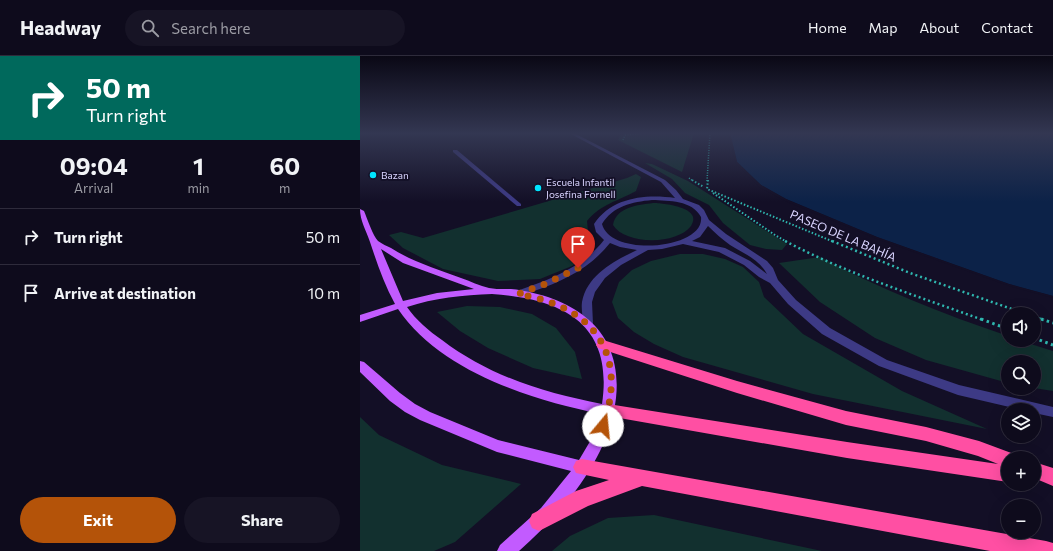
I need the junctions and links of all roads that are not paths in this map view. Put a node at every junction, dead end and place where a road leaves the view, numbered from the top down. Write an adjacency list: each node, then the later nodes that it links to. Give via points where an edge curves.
1 (461, 156): 4 (street)
2 (615, 156): 3 (street, via 663,181)
3 (681, 201): 6 (street, via 699,209); 7 (street, via 652,198 610,209 598,224 600,232)
4 (519, 205)
5 (360, 210): 8 (main road)
6 (706, 221): 9 (street, via 703,229); 11 (street, via 764,264 770,270)
7 (608, 240): 10 (street, via 631,247); 13 (street, via 596,255 581,267)
8 (375, 242): 12 (main road, via 406,261); 14 (main road, via 382,265)
9 (683, 242): 10 (street); 11 (street, via 722,250)
10 (646, 248): 16 (street, via 610,269 598,280 590,291 587,303)
11 (773, 281): 20 (street, via 792,302 826,331 883,363 958,390)
12 (492, 292): 13 (main road); 14 (main road, via 440,296)
13 (518, 294): 16 (main road, via 557,304)
14 (402, 305): 15 (main road); 19 (main road, via 408,316 424,331 474,368 518,387 571,404)
15 (360, 319)
16 (588, 324): 17 (main road)
17 (603, 344): 19 (main road, via 611,375); 21 (highway, via 737,388 846,418 926,434)
18 (360, 365): 22 (main road, via 395,397 425,416 497,446)
19 (608, 410): 22 (main road, via 595,444); 23 (highway)
20 (1053, 412)
21 (1001, 457)
22 (582, 467): 26 (highway); 29 (main road, via 563,495)
23 (1001, 473)
24 (1041, 473): 25 (highway)
25 (1053, 477)
26 (640, 479): 29 (highway, via 583,498); 31 (highway)
27 (1041, 479): 28 (highway)
28 (1053, 481)
29 (539, 521): 30 (main road)
30 (506, 551)
31 (1046, 551)

